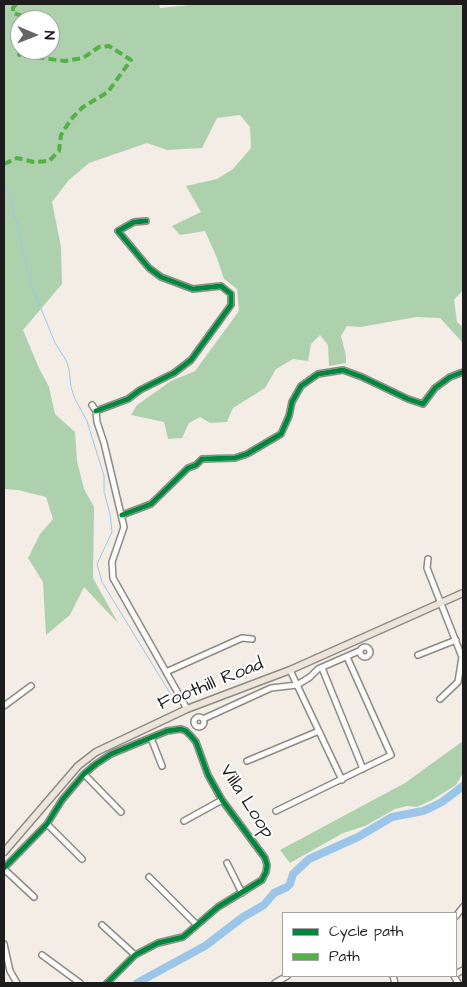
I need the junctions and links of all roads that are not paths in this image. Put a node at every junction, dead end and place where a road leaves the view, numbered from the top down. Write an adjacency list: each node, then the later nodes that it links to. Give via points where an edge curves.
1 (146, 221): 4 (street, via 134,222 118,231 149,268 161,277 193,289 221,286 231,294 231,305 191,360 128,399)
2 (463, 372): 5 (street, via 435,388 423,404 343,370 318,374 301,386 281,434 235,458 202,459 188,468 151,504)
3 (92, 405): 4 (street)
4 (96, 411): 5 (street)
5 (122, 515): 16 (street, via 124,527 112,562 112,578)
6 (428, 559): 8 (street, via 427,568)
7 (463, 593): 8 (main road, Foothill Road)
8 (441, 602): 10 (street); 15 (main road, Foothill Road)
9 (252, 639): 16 (street, via 242,638)
10 (456, 640): 12 (street); 19 (street, via 462,657 458,682)
11 (359, 651): 13 (street)
12 (418, 655)
13 (347, 657): 14 (street); 27 (street, via 390,755)
14 (322, 668): 17 (street); 27 (street)
15 (290, 670): 17 (street); 21 (main road, Foothill Road)
16 (166, 672): 21 (street)
17 (297, 685): 22 (street, via 271,688); 23 (street)
18 (31, 686): 20 (street)
19 (440, 699)
20 (4, 706)
21 (187, 710): 35 (main road, Foothill Road, via 96,752 78,766)
22 (203, 719)
23 (319, 731): 25 (street); 29 (street)
24 (151, 738): 26 (street); 28 (street, Villa Loop, via 111,754); 30 (street, Villa Loop, via 176,729 186,731 196,742 208,775)
25 (247, 761)
26 (162, 766)
27 (363, 769): 29 (street)
28 (84, 774): 32 (street); 34 (street, Villa Loop)
29 (342, 780): 31 (street)
30 (222, 800): 33 (street); 40 (street, Villa Loop, via 267,865 262,880)
31 (276, 811)
32 (121, 812)
33 (184, 821)
34 (47, 824): 36 (street); 38 (street, Villa Loop)
35 (4, 852)
36 (82, 860)
37 (227, 863): 40 (street)
38 (4, 868): 41 (street)
39 (149, 877): 43 (street)
40 (242, 892): 43 (street, Villa Loop)
41 (34, 897)
42 (102, 925): 46 (street)
43 (197, 925): 46 (street, Villa Loop, via 183,937 158,943)
44 (4, 944): 48 (street, via 10,971)
45 (42, 955): 49 (street)
46 (134, 955): 50 (street, Villa Loop)
47 (286, 977): 51 (street)
48 (17, 983)
49 (80, 983)
50 (107, 983)
51 (275, 983)

